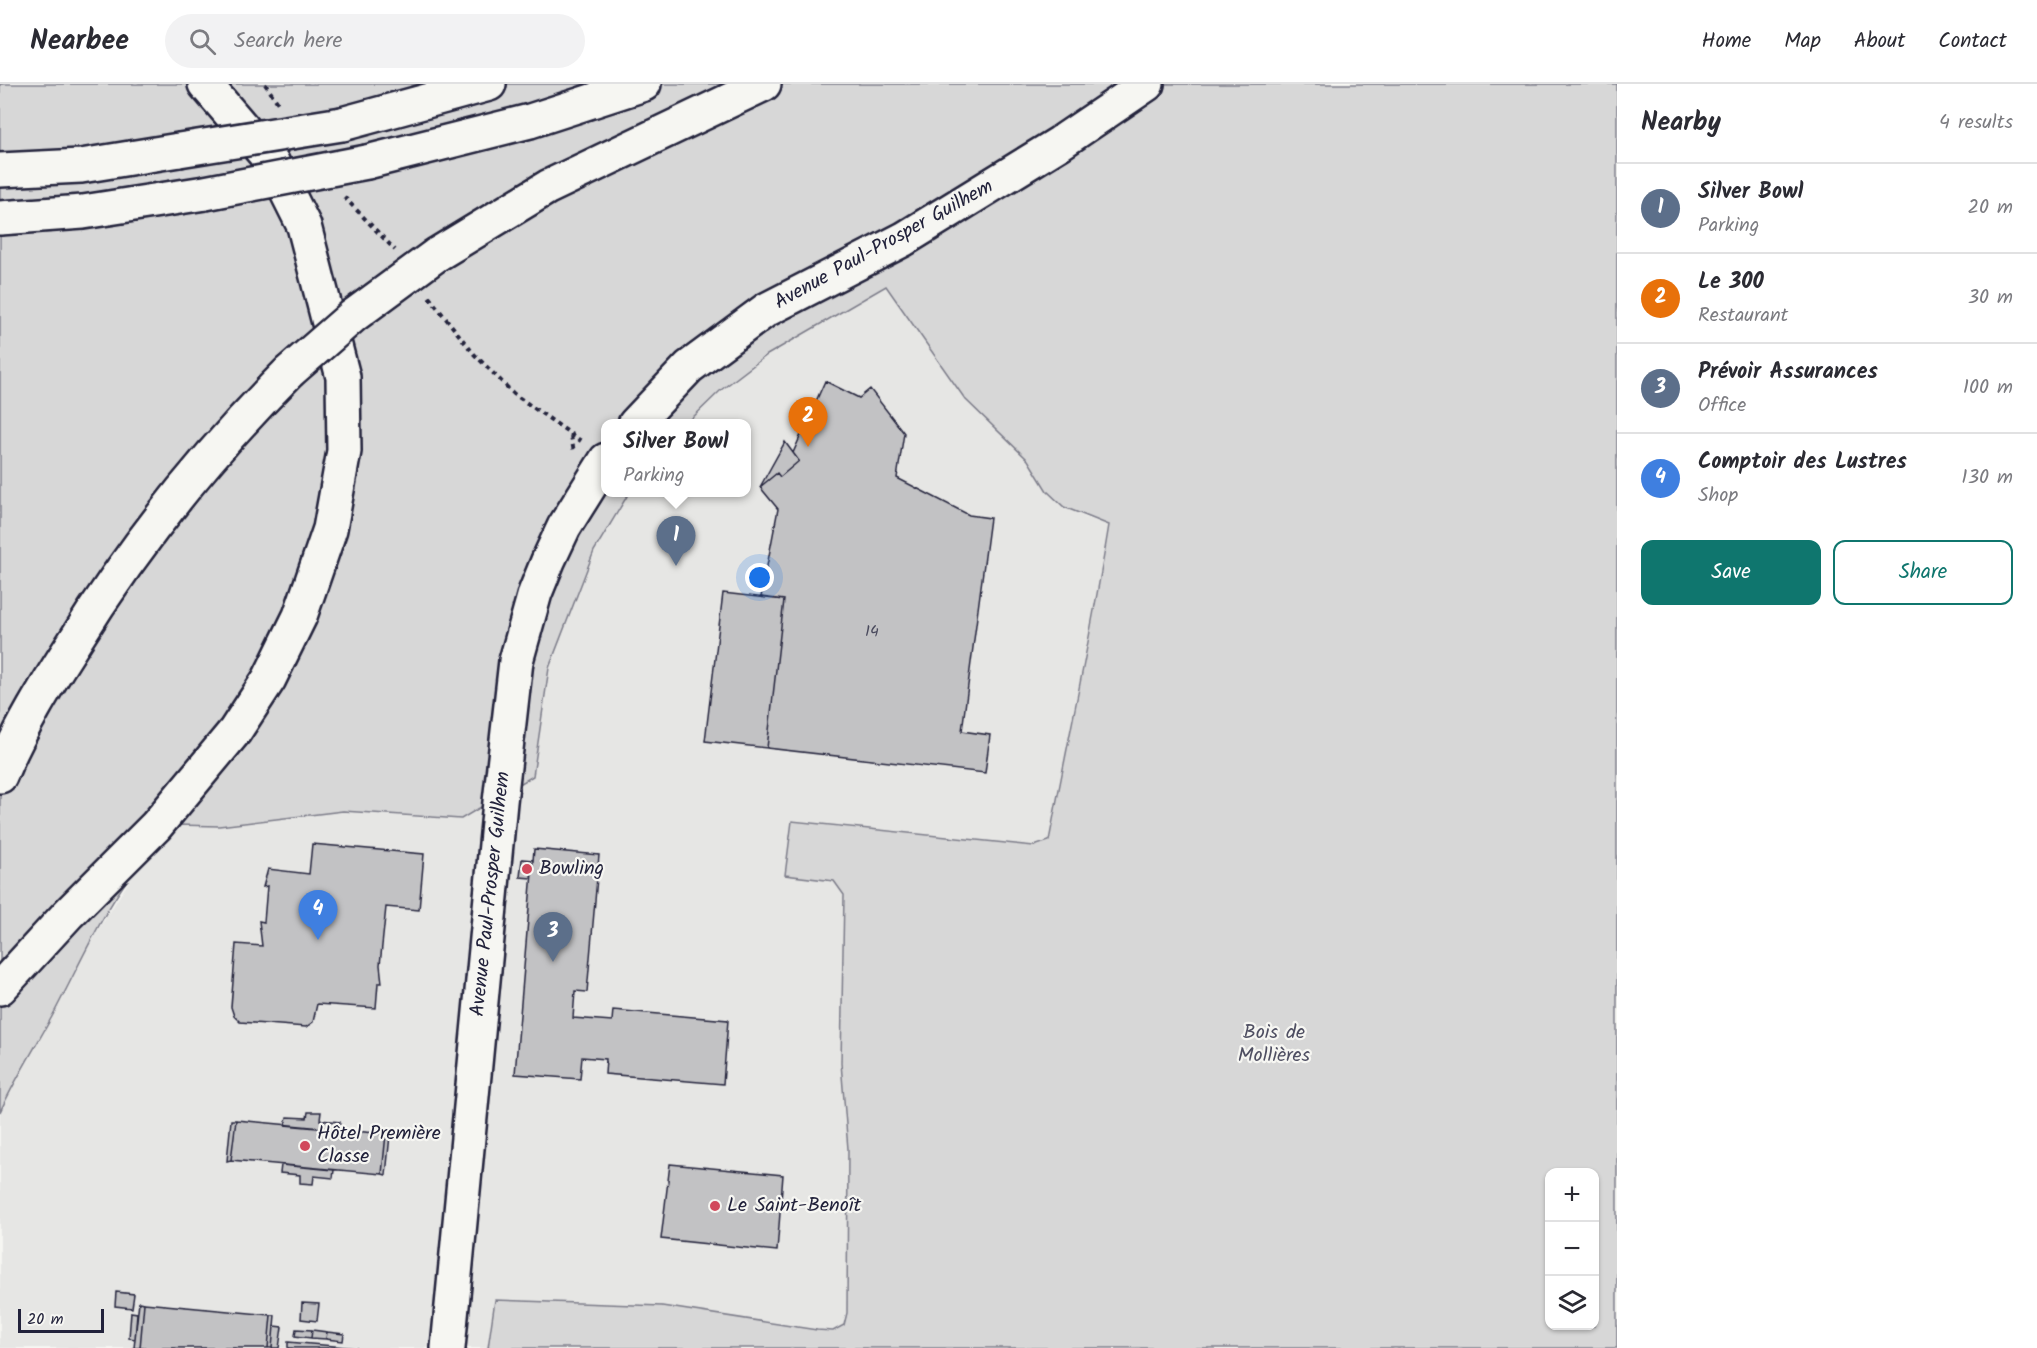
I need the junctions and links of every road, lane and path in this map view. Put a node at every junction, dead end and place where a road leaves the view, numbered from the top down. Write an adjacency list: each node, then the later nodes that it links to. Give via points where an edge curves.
1 (205, 84): 12 (main road, via 272,162 304,226 343,377 344,451 330,529 300,616 269,679 236,731 156,826)
2 (489, 84): 6 (main road, bridge, via 342,124 81,166)
3 (644, 84): 7 (main road, bridge, via 530,121 367,162 83,212)
4 (764, 84): 11 (main road, bridge, via 548,187 436,255 353,316 289,372 229,433 127,560 47,684)
5 (1147, 84): 8 (main road, Avenue Paul-Prosper Guilhem, via 904,239 766,310 689,367)
6 (0, 170)
7 (0, 218)
8 (639, 419)
9 (571, 435): 10 (path)
10 (590, 460): 13 (main road, Avenue Paul-Prosper Guilhem, via 524,627 513,680)
11 (0, 776)
12 (0, 988)
13 (448, 1348)

